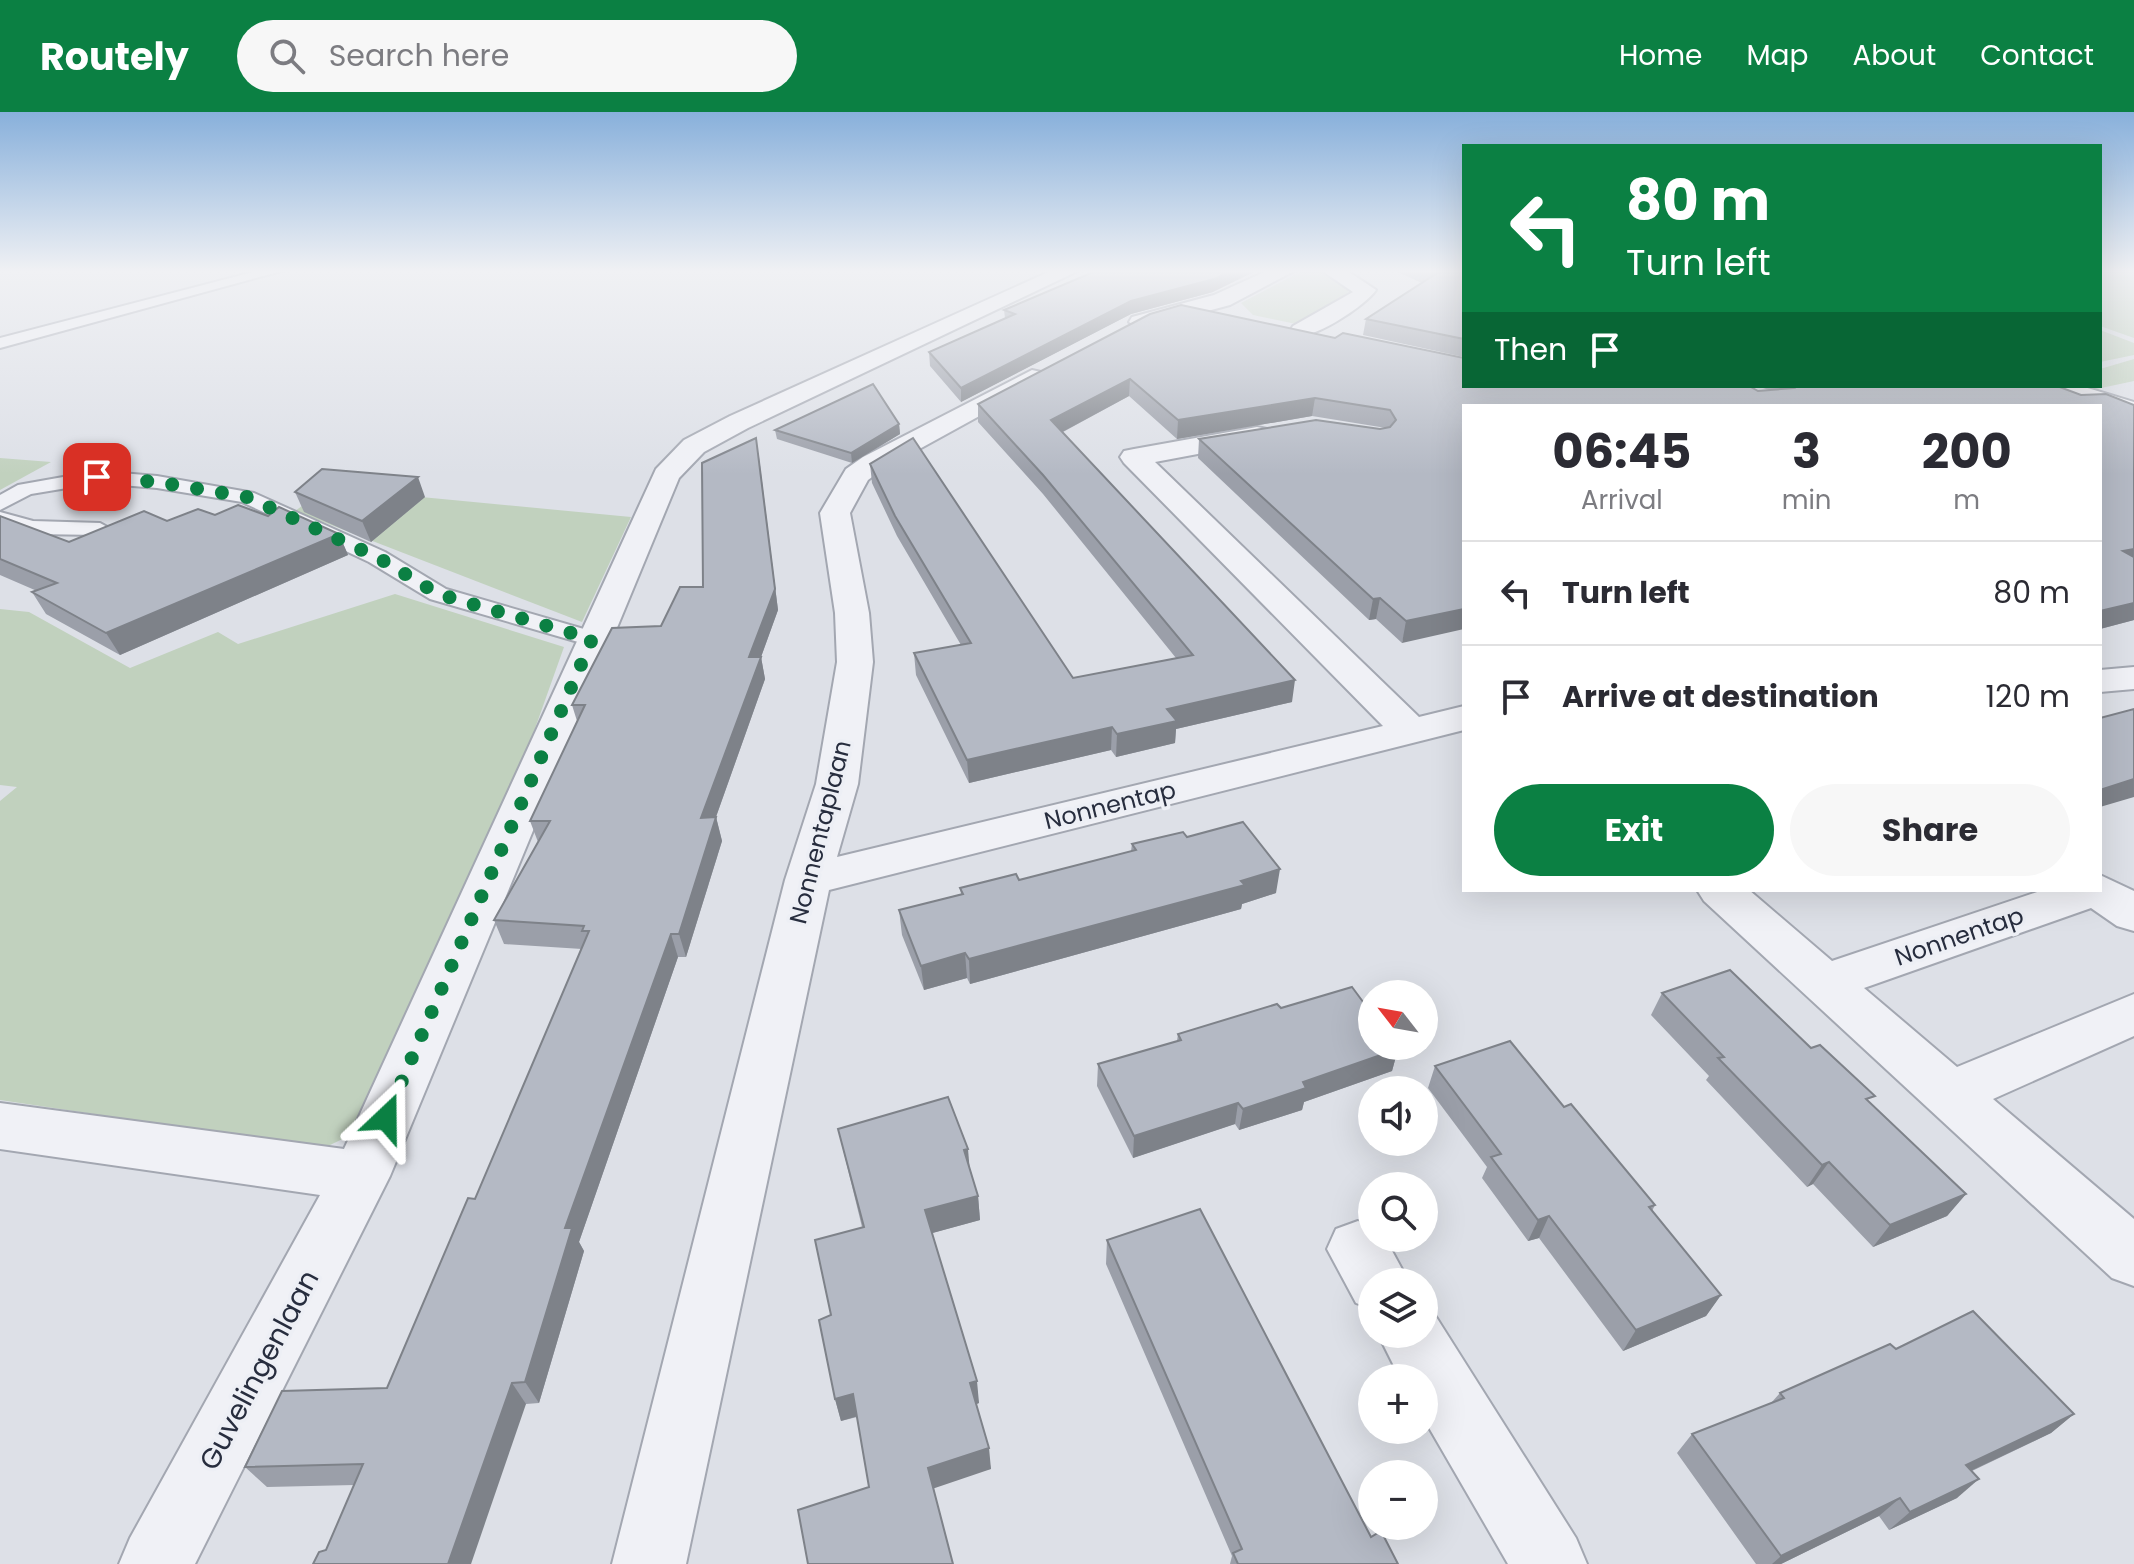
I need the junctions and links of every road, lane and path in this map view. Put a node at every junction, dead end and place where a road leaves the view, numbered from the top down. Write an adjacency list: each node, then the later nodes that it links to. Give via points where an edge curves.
1 (20, 338): 5 (lane)
2 (922, 338): 15 (street, Guvelingenlaan, via 694,446 666,475 625,577)
3 (1108, 338): 4 (street)
4 (1100, 342)
5 (0, 343)
6 (1061, 361): 20 (street, Nonnentaplaan, via 873,463 842,494 835,513 836,537 852,613 855,662 837,784)
7 (2061, 388): 8 (street)
8 (2134, 410)
9 (1161, 423): 11 (street)
10 (1284, 431): 11 (street)
11 (1219, 442): 19 (street, via 1134,457)
12 (0, 504): 15 (lane, via 25,489 97,477 247,497 377,557 438,594)
13 (0, 518): 14 (lane, via 30,526)
14 (100, 529)
15 (592, 639): 29 (street, Guvelingenlaan)
16 (2134, 678): 17 (street)
17 (2102, 681)
18 (1462, 718): 19 (street, Nonnentap)
19 (1411, 731): 20 (street, Nonnentap)
20 (808, 880): 33 (street, Nonnentaplaan)
21 (1722, 892): 25 (street)
22 (2090, 892): 25 (street, Nonnentap)
23 (2099, 892): 24 (street, Nonnentap)
24 (2134, 914)
25 (1825, 982): 27 (street)
26 (2134, 1014): 27 (street)
27 (1948, 1095): 30 (street)
28 (0, 1126): 29 (street)
29 (361, 1176): 32 (street, Guvelingenlaan)
30 (2134, 1258)
31 (1419, 1348): 34 (street)
32 (156, 1564)
33 (649, 1564)
34 (1550, 1564)

